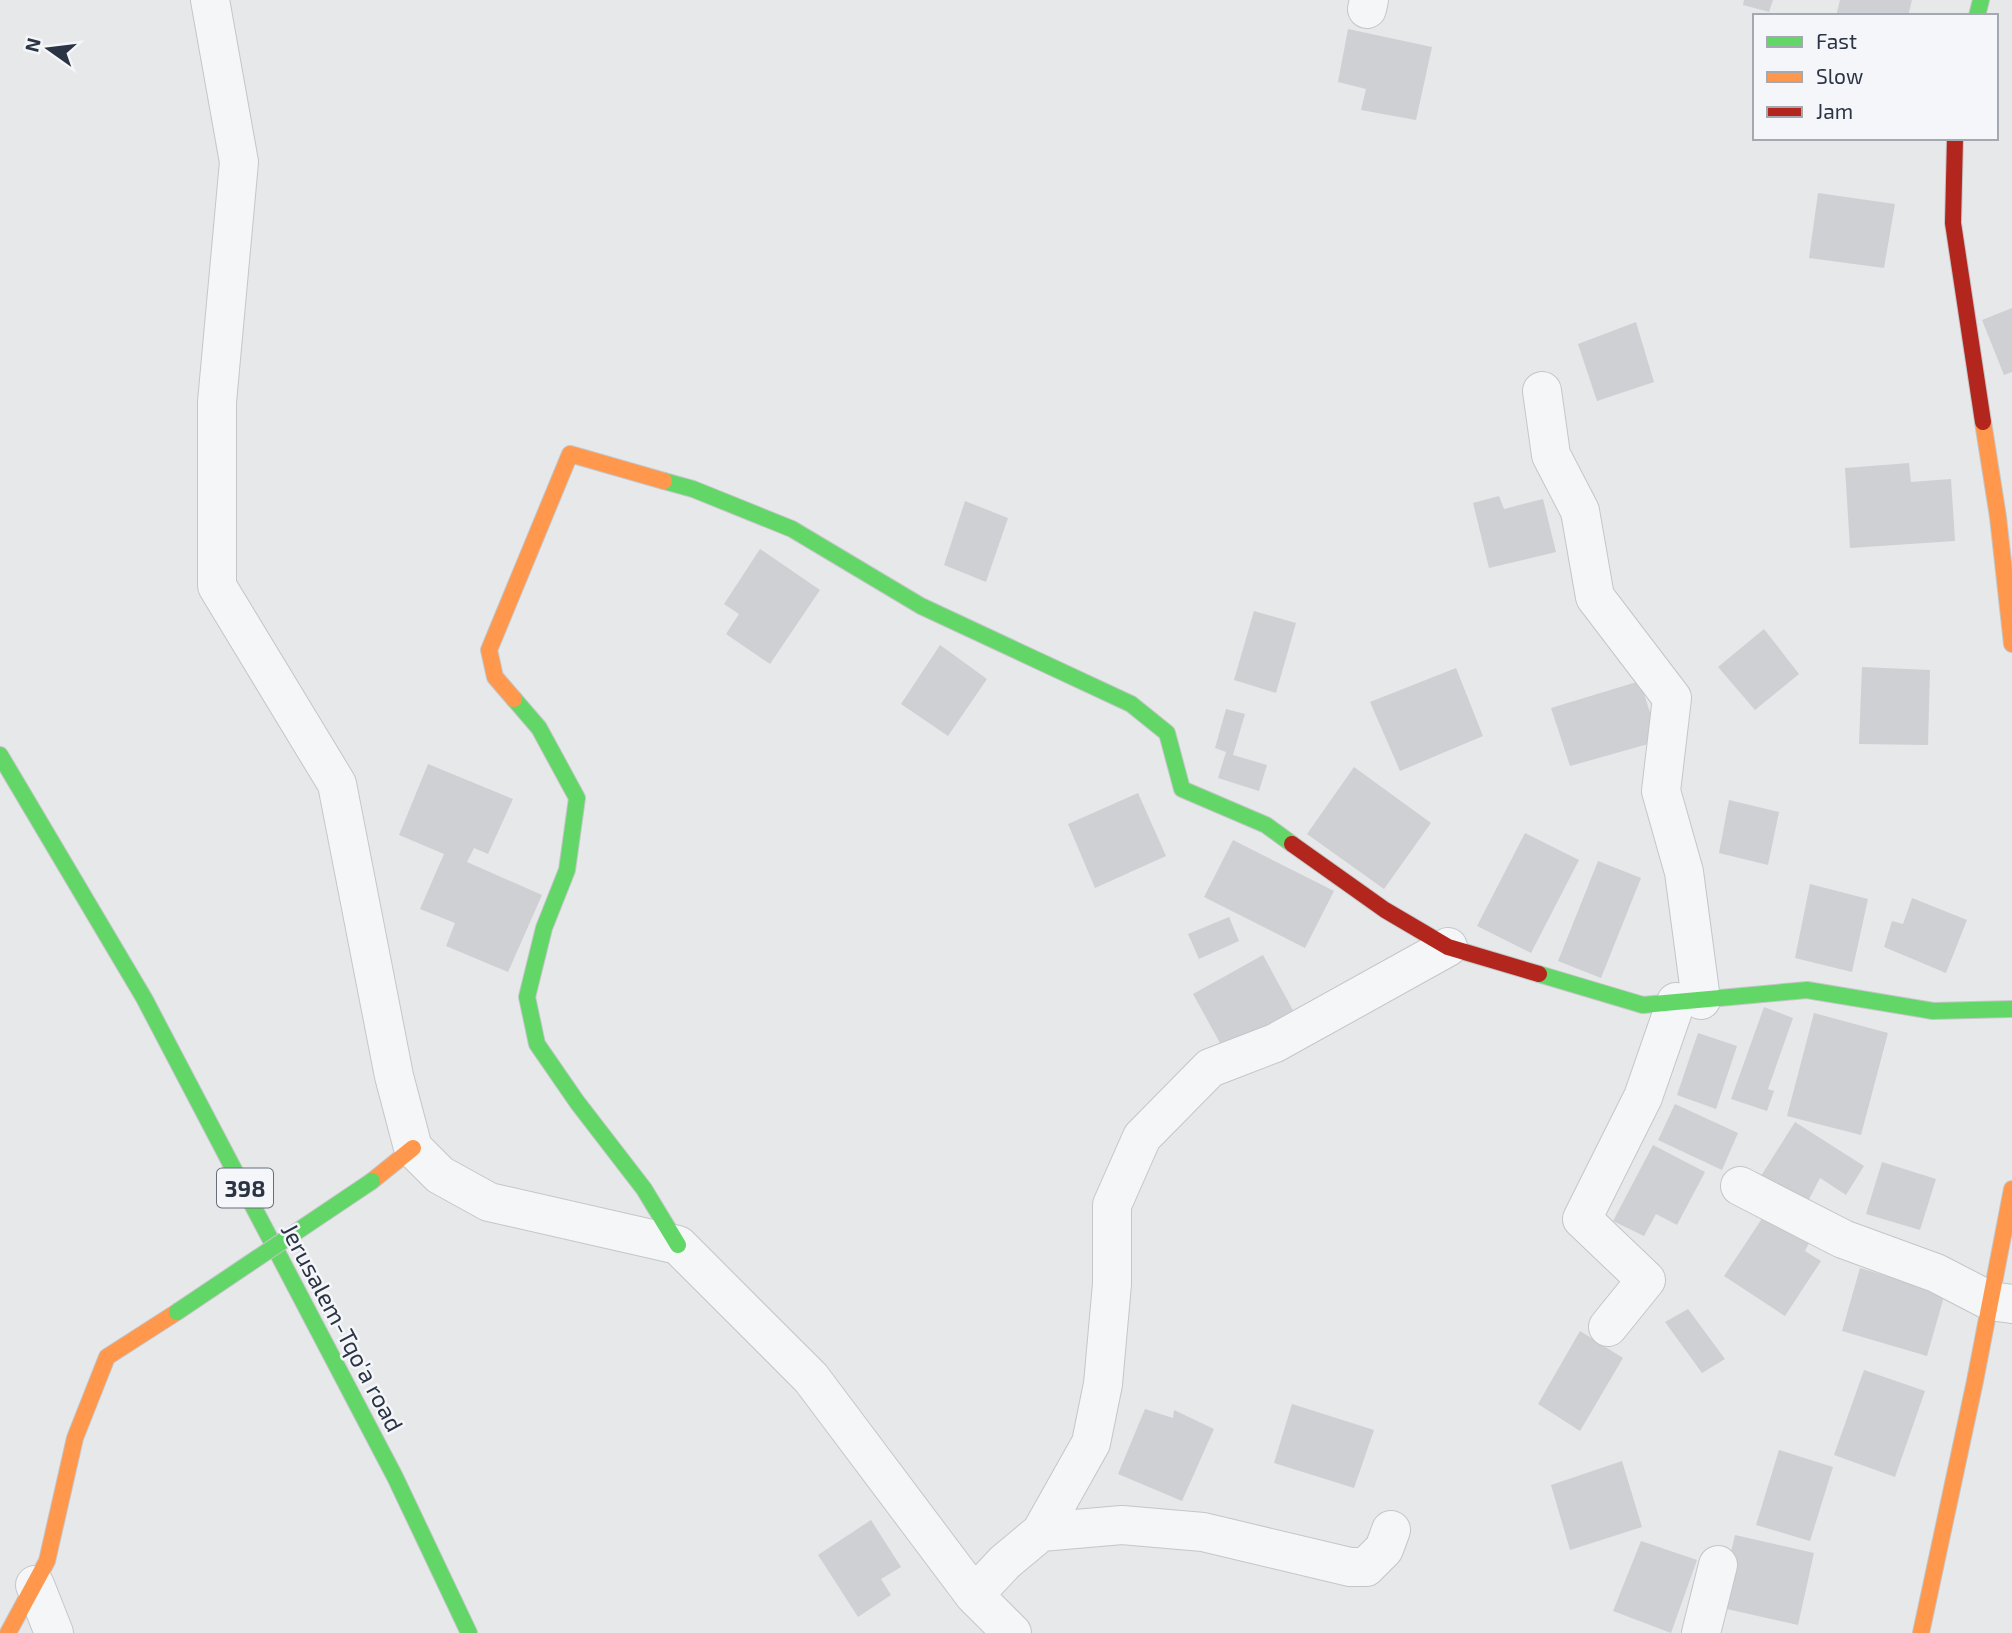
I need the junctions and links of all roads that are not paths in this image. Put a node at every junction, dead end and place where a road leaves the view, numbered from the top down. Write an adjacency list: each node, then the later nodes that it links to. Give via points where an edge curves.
1 (210, 0): 10 (street, via 239,162 217,402 217,586 337,784 394,1076)
2 (1955, 140): 4 (street, via 1953,223)
3 (1542, 391): 8 (street, via 1551,455 1580,511 1595,597 1672,698 1661,791 1685,872)
4 (2007, 524): 5 (street)
5 (2012, 644)
6 (0, 755): 23 (street, Jerusalem-Tqo'a road / 398, via 144,998 395,1477)
7 (1448, 947): 8 (street, via 1643,1005); 13 (street, via 1384,910 1266,825 1182,789 1167,733 1131,704 920,606 792,529 693,489 570,454 489,650 495,677 539,728 577,798 567,870 544,928 527,997 537,1044 644,1189); 17 (street, via 1275,1043 1210,1068 1142,1137 1112,1205 1112,1284 1103,1384 1091,1443)
8 (1689, 1001): 9 (street, via 1807,990 1933,1011); 15 (street, via 1582,1219 1646,1280)
9 (2012, 1009)
10 (413, 1148): 13 (street, via 440,1175 489,1202); 19 (street, bridge, via 372,1181 107,1357 75,1438 47,1561)
11 (1740, 1185): 14 (street, via 1843,1239)
12 (2012, 1189): 14 (street)
13 (678, 1245): 20 (street, via 811,1378)
14 (2001, 1302): 26 (street)
15 (1608, 1327)
16 (1391, 1530): 17 (street, via 1384,1549 1366,1567 1203,1532 1122,1525)
17 (1041, 1532): 20 (street)
18 (1718, 1565): 25 (street)
19 (35, 1585): 21 (street); 22 (street)
20 (974, 1595): 24 (street)
21 (8, 1633)
22 (54, 1633)
23 (469, 1633)
24 (1012, 1633)
25 (1701, 1633)
26 (1921, 1633)

